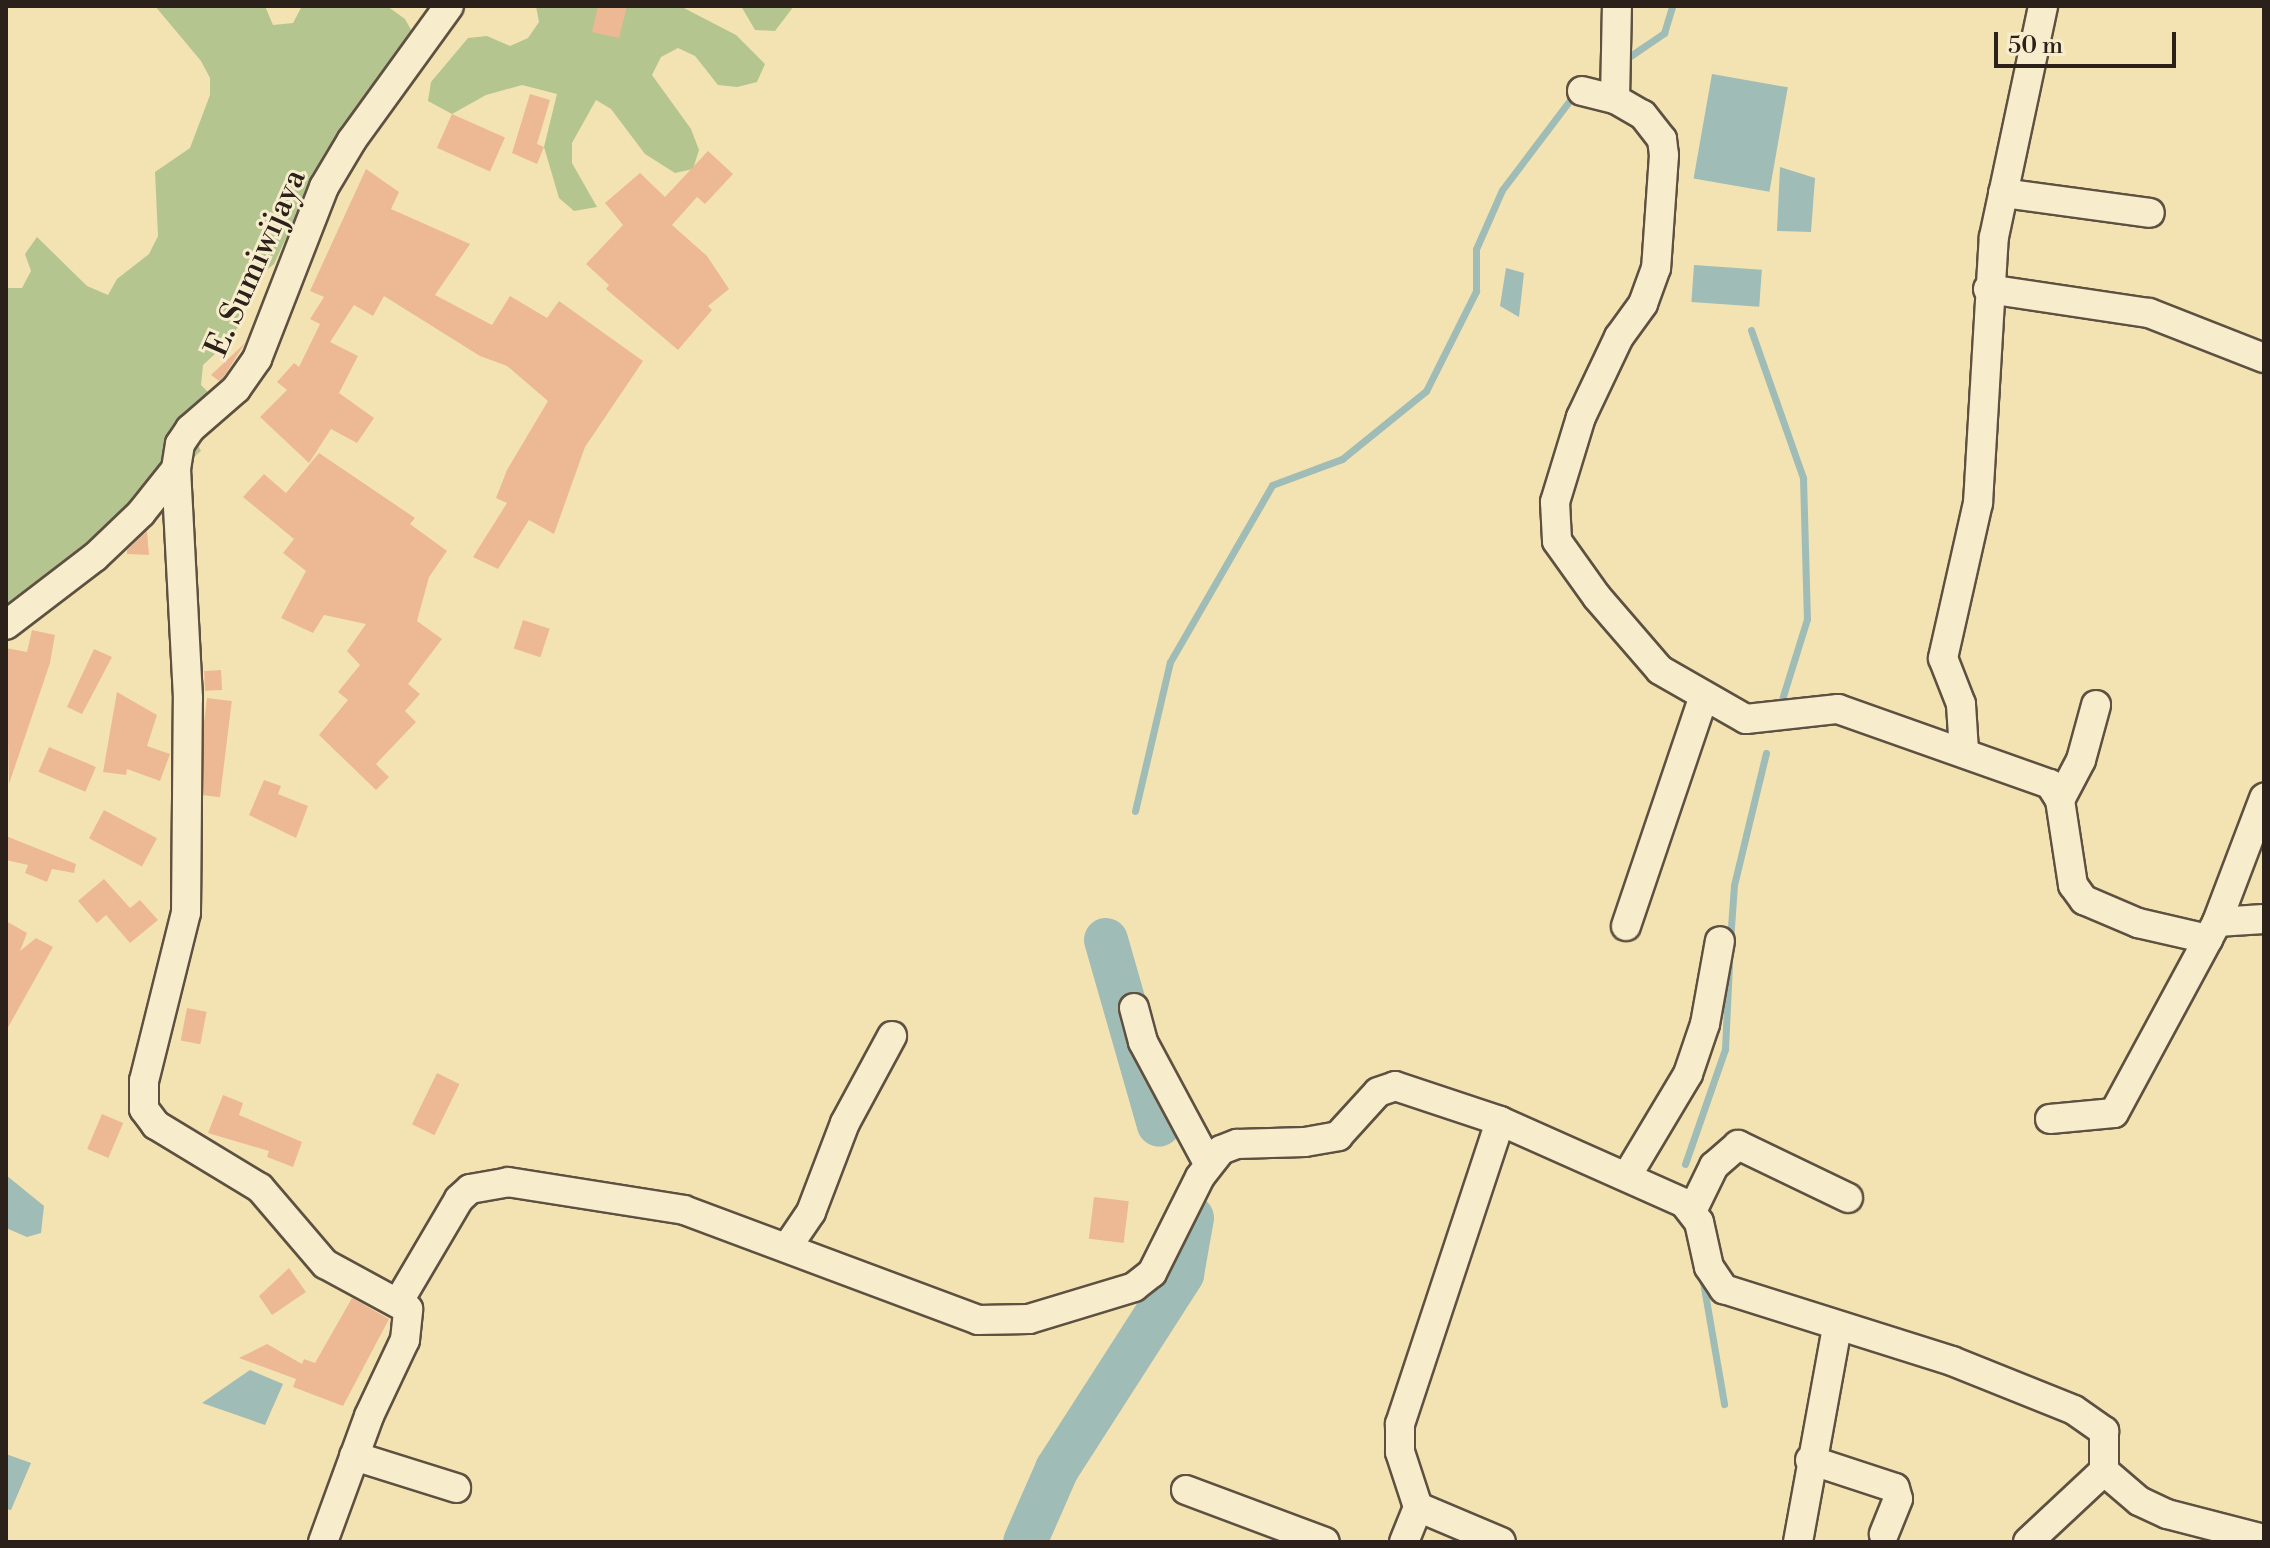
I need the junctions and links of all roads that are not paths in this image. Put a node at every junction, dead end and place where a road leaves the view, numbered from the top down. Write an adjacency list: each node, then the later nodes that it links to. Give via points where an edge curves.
1 (449, 6): 10 (street, E. Sumiwijaya, via 324,187 257,359 236,389 190,429 180,444)
2 (1617, 6): 5 (street)
3 (2043, 6): 6 (street)
4 (1582, 91): 5 (street)
5 (1616, 91): 12 (street, via 1662,139 1656,268 1643,304 1619,337 1581,417 1552,522 1557,541 1597,597 1660,670)
6 (2003, 193): 7 (street); 8 (street)
7 (2150, 213)
8 (1988, 289): 9 (street, via 2149,313); 14 (street, via 1978,503 1943,658 1961,704)
9 (2264, 358)
10 (176, 469): 11 (street, E. Sumiwijaya, via 141,513 95,557); 30 (street, via 188,698 186,913 144,1081 144,1109 156,1125 260,1188 325,1264)
11 (6, 625)
12 (1703, 698): 14 (street, via 1761,721 1838,709); 18 (street)
13 (2096, 705): 16 (street, via 2081,760)
14 (1964, 751): 16 (street, via 2039,777)
15 (2264, 798): 19 (street)
16 (2060, 800): 19 (street, via 2073,885 2084,900 2138,923)
17 (2264, 919): 19 (street)
18 (1626, 926)
19 (2213, 930): 23 (street, via 2114,1113)
20 (1720, 941): 26 (street, via 1705,1024 1688,1074)
21 (1134, 1008): 25 (street, via 1143,1042)
22 (892, 1036): 29 (street, via 845,1123 811,1212)
23 (2050, 1119)
24 (1500, 1121): 25 (street, via 1416,1091 1386,1087 1338,1136 1237,1144); 26 (street); 37 (street, via 1400,1424 1400,1452)
25 (1208, 1163): 29 (street, via 1152,1273 1134,1287 1029,1319 978,1320)
26 (1627, 1176): 28 (street)
27 (1848, 1198): 28 (street, via 1738,1145 1714,1166)
28 (1693, 1209): 31 (street, via 1709,1267 1724,1289)
29 (788, 1246): 30 (street, via 647,1201 531,1183 487,1184 470,1189 449,1212)
30 (399, 1301): 32 (street, via 408,1309 410,1323)
31 (1837, 1327): 33 (street); 34 (street, via 1952,1361 2097,1423 2106,1436)
32 (354, 1456): 35 (street); 40 (street)
33 (1810, 1460): 38 (street, via 1895,1488 1898,1499); 44 (street)
34 (2104, 1471): 39 (street, via 2139,1501 2167,1514); 45 (street)
35 (456, 1488)
36 (1186, 1490): 41 (street)
37 (1418, 1507): 42 (street); 43 (street)
38 (1884, 1534)
39 (2264, 1539)
40 (323, 1542)
41 (1325, 1542)
42 (1404, 1542)
43 (1501, 1542)
44 (1798, 1542)
45 (2028, 1542)

